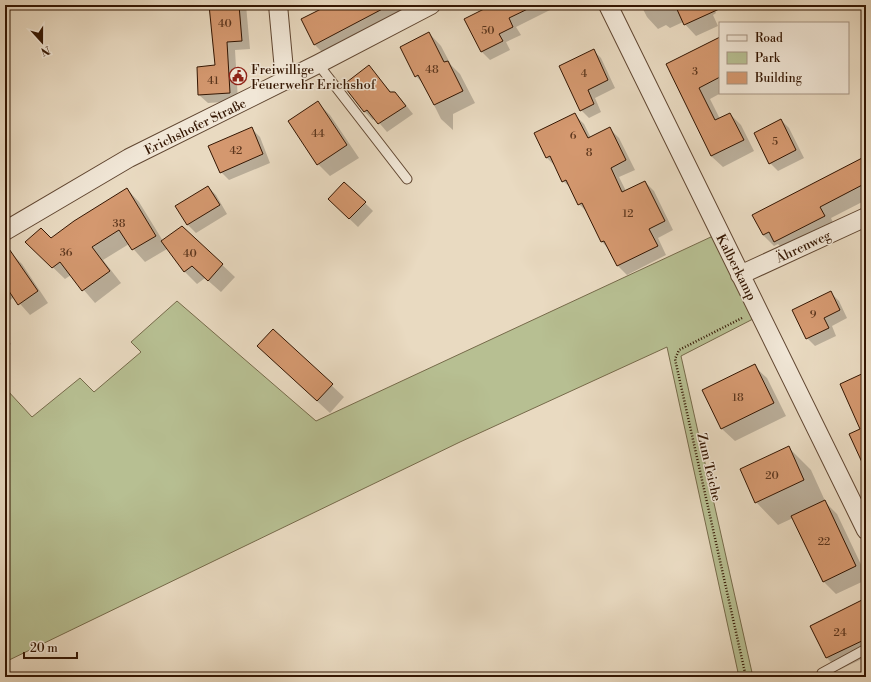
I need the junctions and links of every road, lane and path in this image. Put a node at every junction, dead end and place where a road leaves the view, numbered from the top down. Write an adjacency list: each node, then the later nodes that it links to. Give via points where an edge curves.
1 (278, 5): 5 (street)
2 (431, 5): 4 (street, Erichshofer Straße)
3 (608, 5): 9 (street, Kalberkamp)
4 (318, 64): 5 (street, Erichshofer Straße); 6 (lane)
5 (285, 81): 8 (street, Erichshofer Straße, via 129,158)
6 (407, 179)
7 (866, 217): 9 (street, Ährenweg)
8 (5, 231)
9 (740, 275): 10 (street, Kalberkamp)
10 (759, 310): 11 (street, Kalberkamp); 14 (path, Zum Teiche, via 678,350 675,358)
11 (866, 530)
12 (866, 649): 13 (lane)
13 (822, 673)
14 (746, 677)

